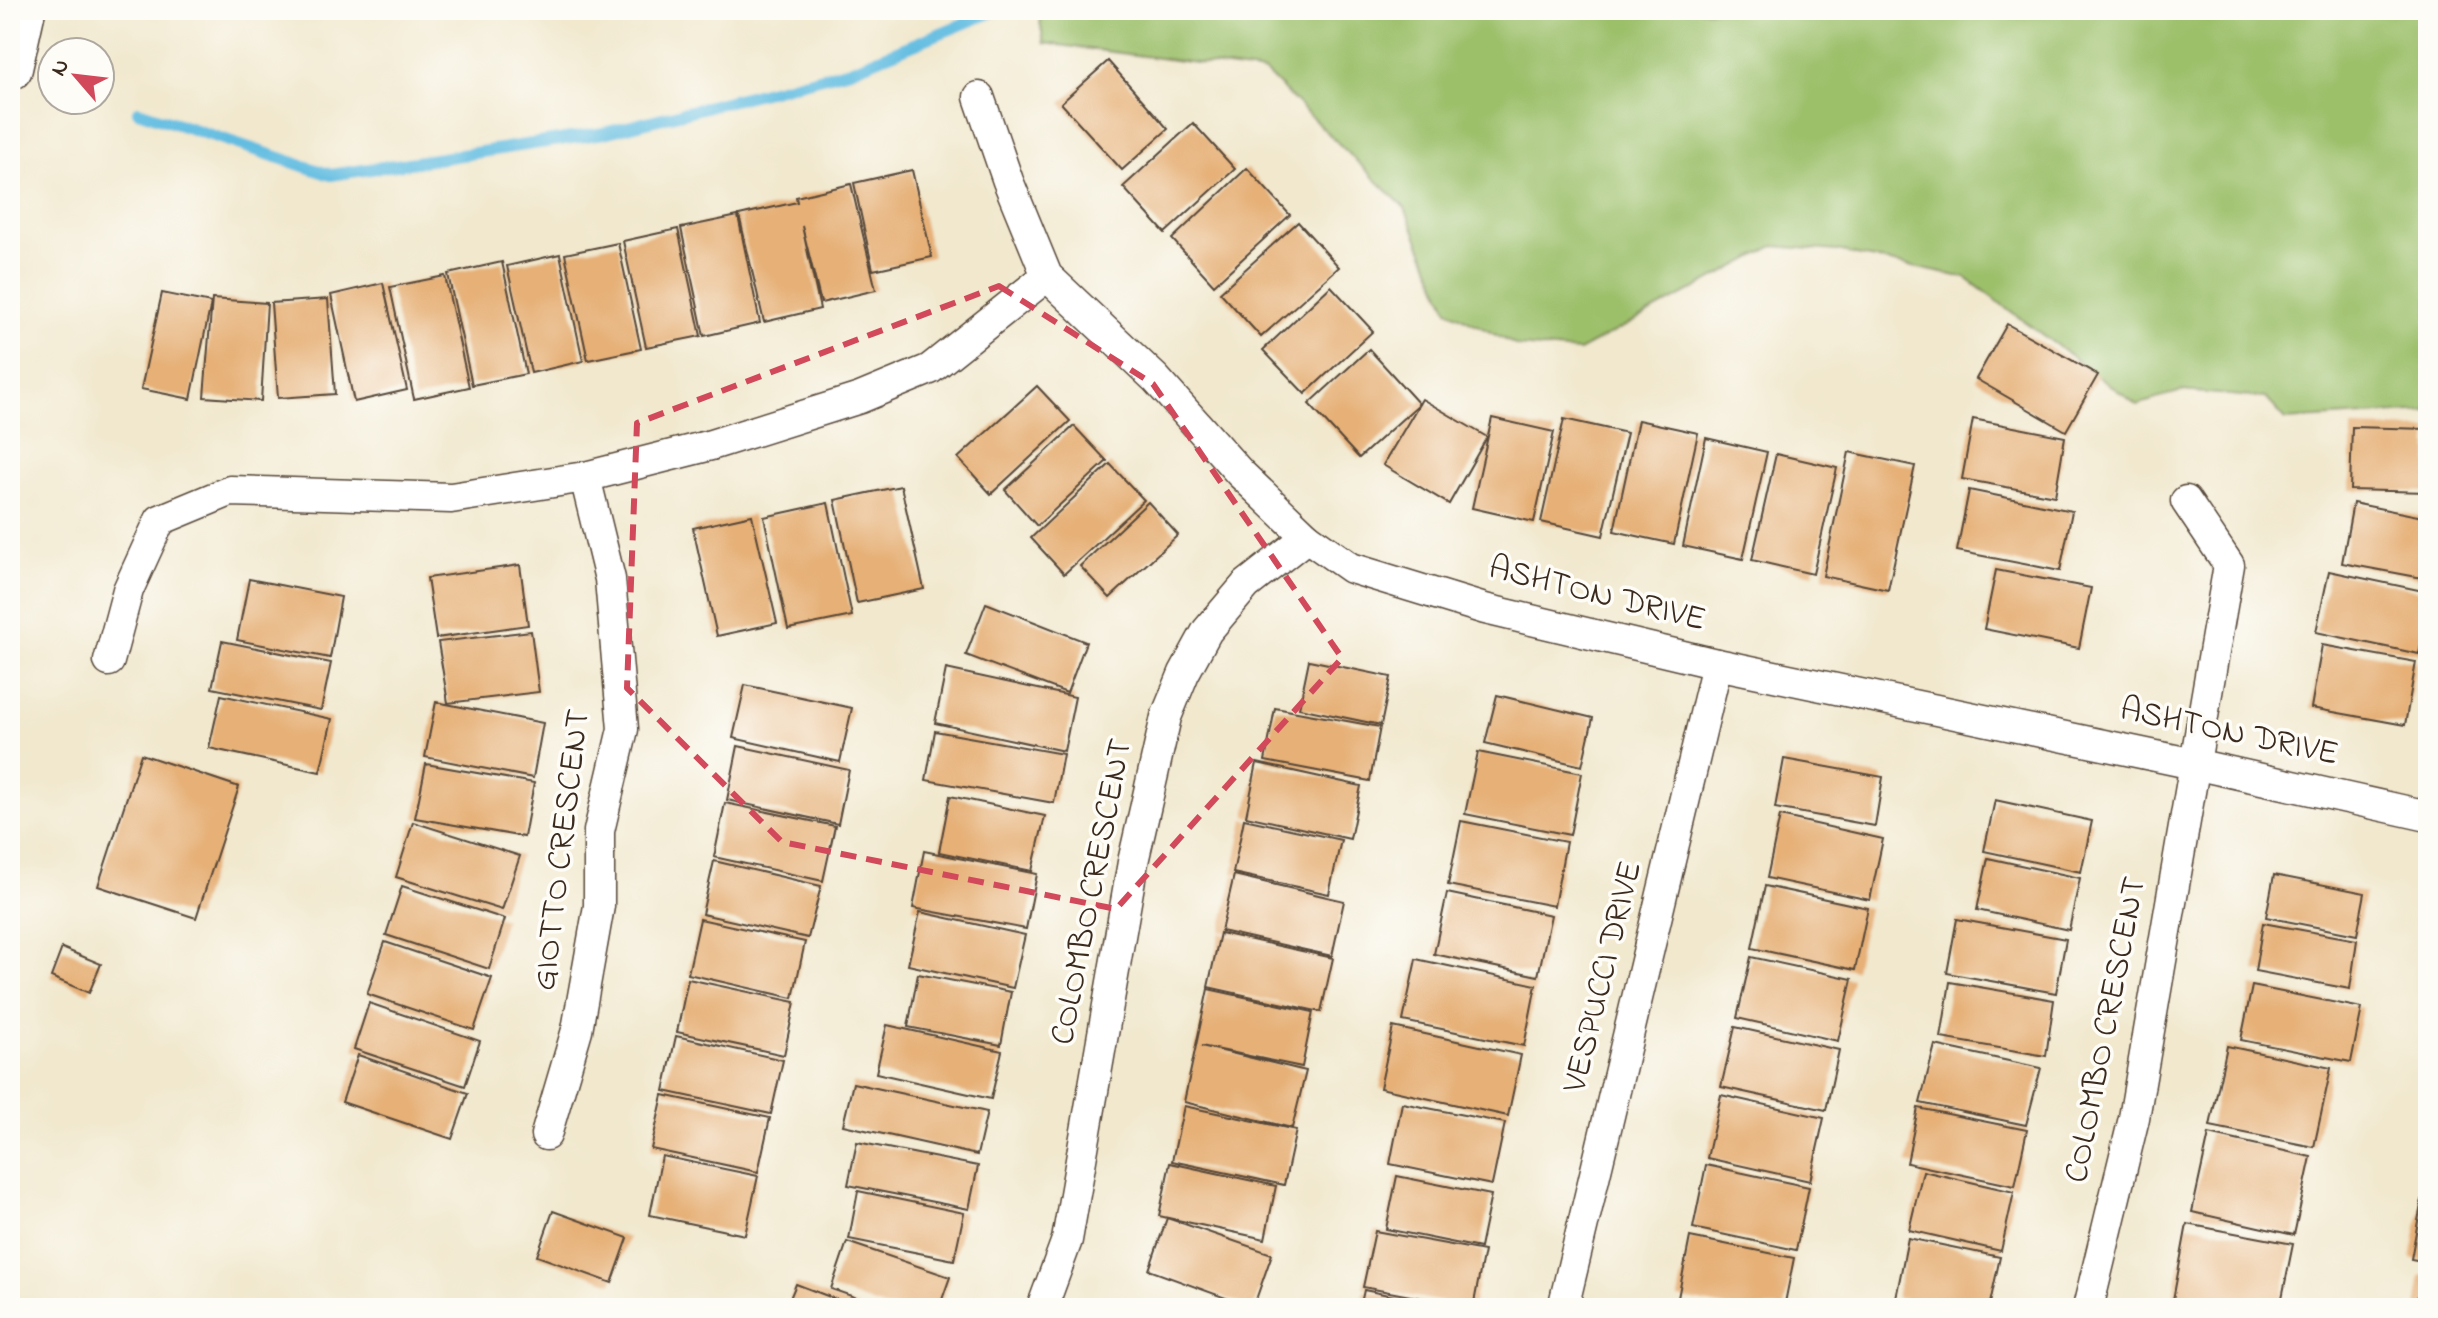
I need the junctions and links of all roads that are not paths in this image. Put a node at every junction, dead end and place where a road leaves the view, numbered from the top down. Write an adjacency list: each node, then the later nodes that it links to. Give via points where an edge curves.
1 (23, 10): 2 (main road)
2 (10, 68)
3 (979, 97): 4 (street, ASHTON DRIVE)
4 (1047, 276): 5 (street, via 930,369 741,436); 7 (street, ASHTON DRIVE, via 1156,379 1240,473)
5 (585, 477): 8 (street, via 451,498 230,491 160,520 128,590); 12 (street, GIOTTO CRESCENT, via 610,579 623,729 599,831 599,906 577,1030)
6 (2186, 501): 10 (street, COLOMBO CRESCENT, via 2229,565)
7 (1307, 537): 9 (street, ASHTON DRIVE, via 1351,568 1485,609); 13 (street, COLOMBO CRESCENT, via 1246,585 1207,631 1166,717 1133,862 1067,1240)
8 (109, 661)
9 (1717, 664): 10 (street, ASHTON DRIVE); 14 (street, VESPUCCI DRIVE)
10 (2194, 764): 11 (street, ASHTON DRIVE); 15 (street, COLOMBO CRESCENT, via 2134,1118)
11 (2428, 816)
12 (546, 1135)
13 (1042, 1308)
14 (1563, 1308)
15 (2088, 1308)

